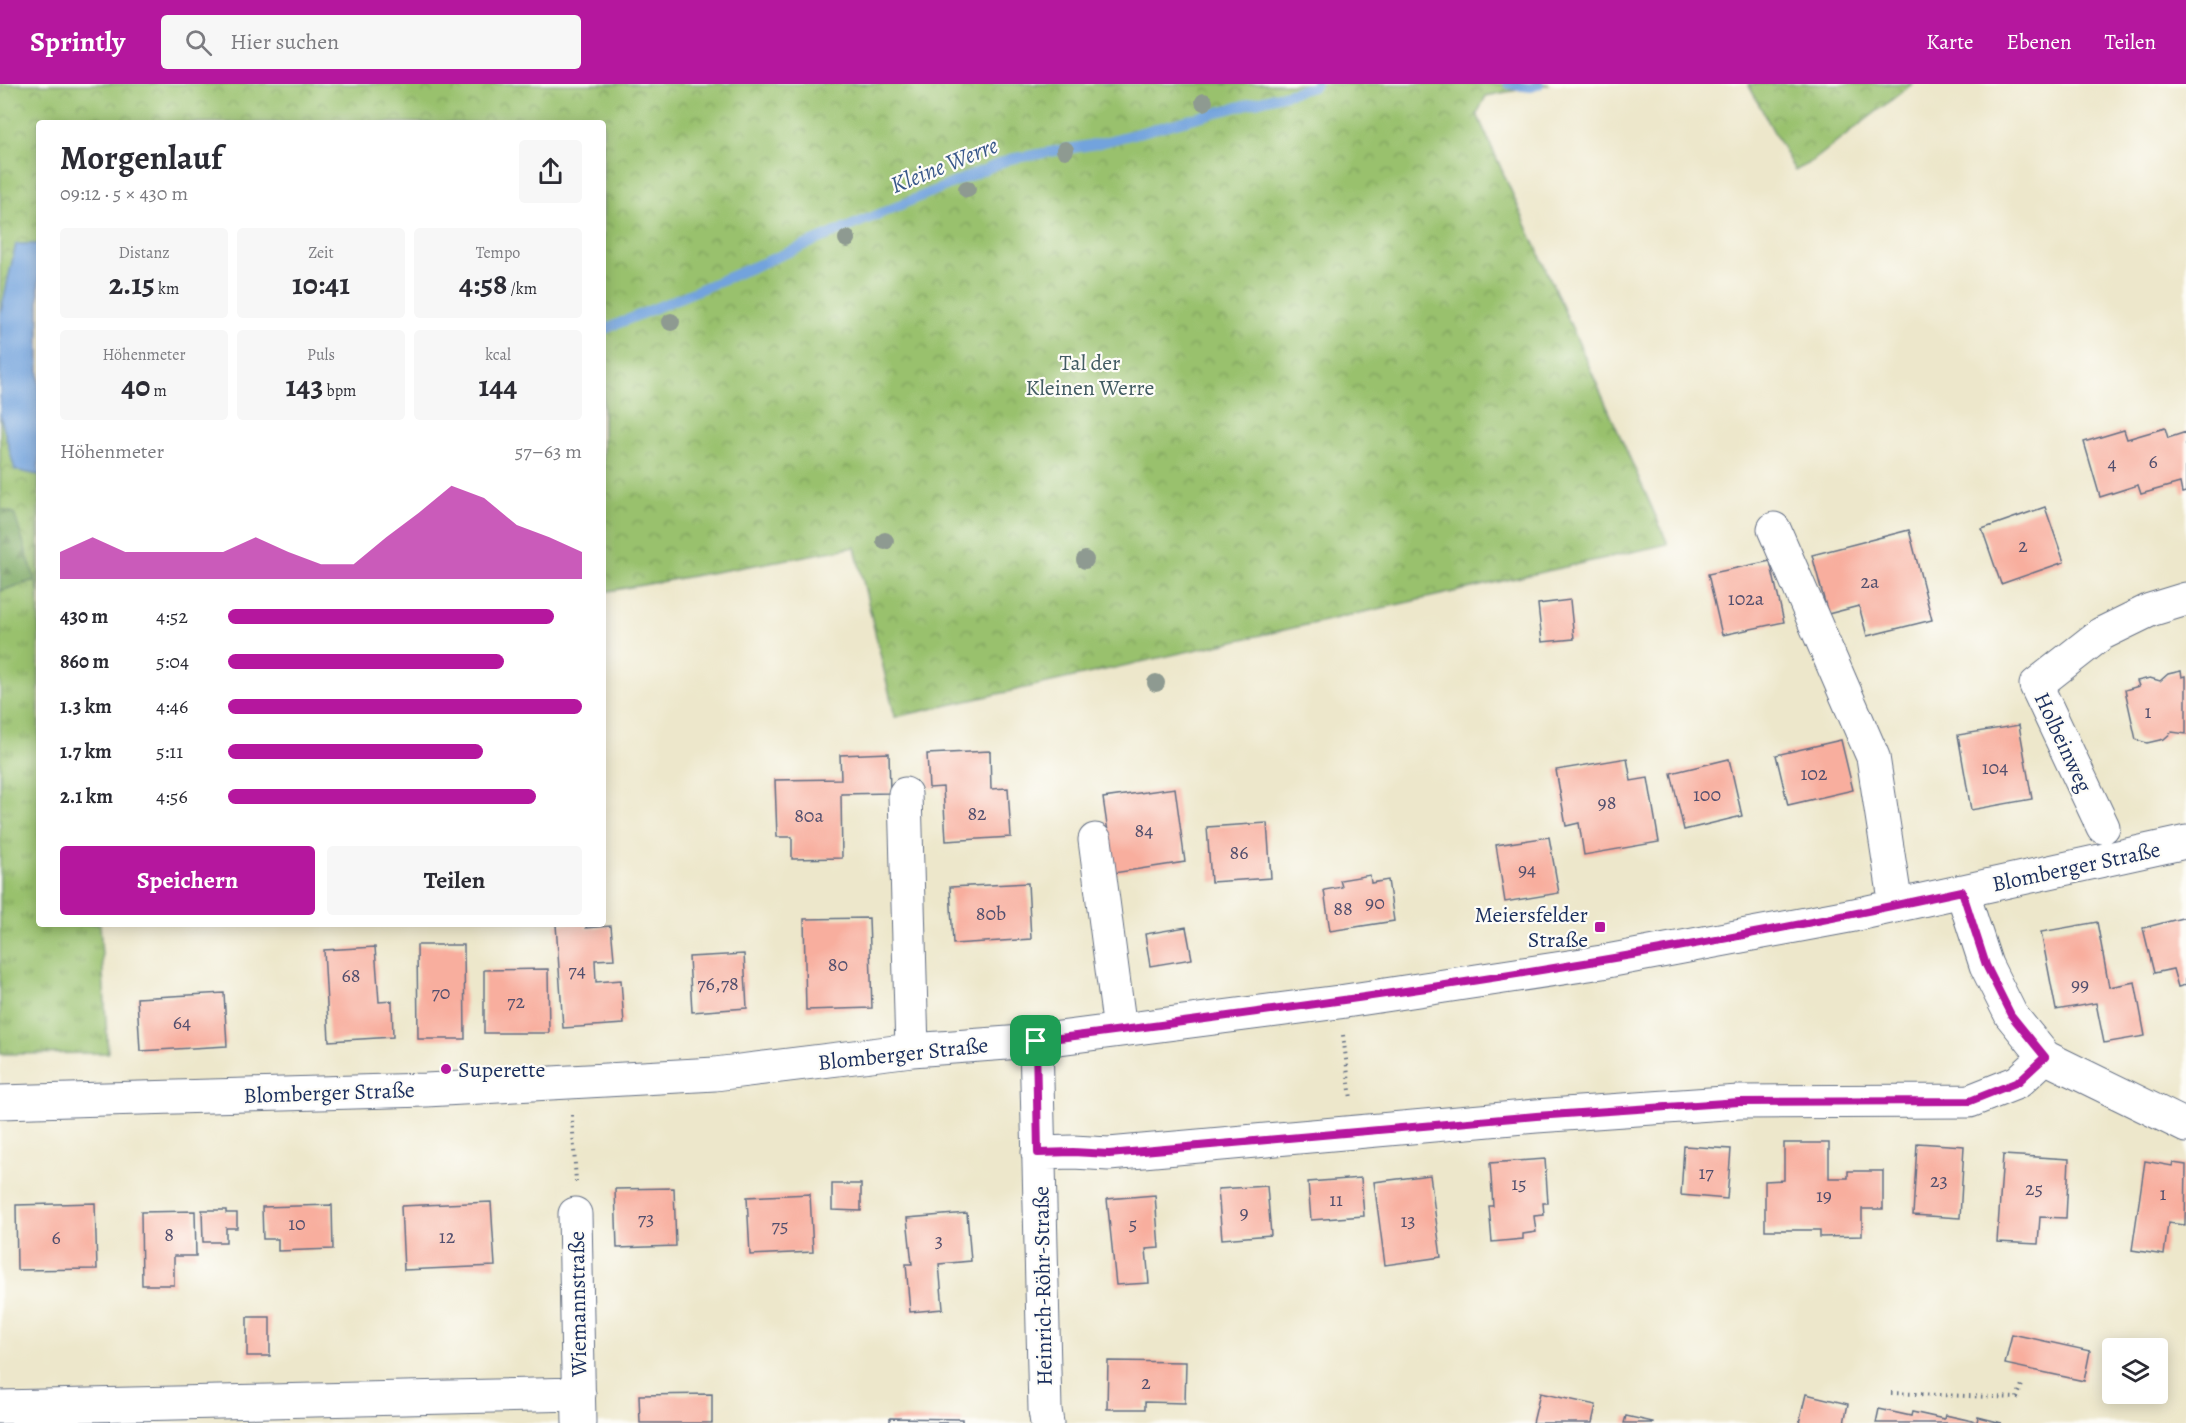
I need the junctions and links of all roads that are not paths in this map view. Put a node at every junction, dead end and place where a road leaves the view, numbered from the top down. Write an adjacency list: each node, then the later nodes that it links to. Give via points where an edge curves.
1 (1774, 529): 8 (street, via 1873,758)
2 (2186, 599): 4 (street, Holbeinweg, via 2150,610 2101,634 2036,685)
3 (905, 794): 11 (street)
4 (2103, 827)
5 (1095, 840): 9 (street)
6 (2186, 842): 7 (street, Blomberger Straße)
7 (1962, 891): 8 (street, Blomberger Straße); 12 (street, via 1986,965 2011,1015)
8 (1896, 906): 9 (street, Blomberger Straße, via 1602,962)
9 (1120, 1030): 10 (street, Blomberger Straße)
10 (1036, 1041): 11 (street, Blomberger Straße); 15 (street, Heinrich-Röhr-Straße)
11 (912, 1050): 13 (street, Blomberger Straße, via 715,1074 426,1090)
12 (2045, 1057): 14 (street); 15 (street, via 2018,1082 1970,1101 1739,1102 1109,1154)
13 (0, 1102)
14 (2186, 1126)
15 (1038, 1153): 19 (street, Heinrich-Röhr-Straße)
16 (575, 1214): 18 (street, Wiemannstraße)
17 (0, 1407): 18 (street, Wiemannstraße)
18 (579, 1409)
19 (1047, 1423)

